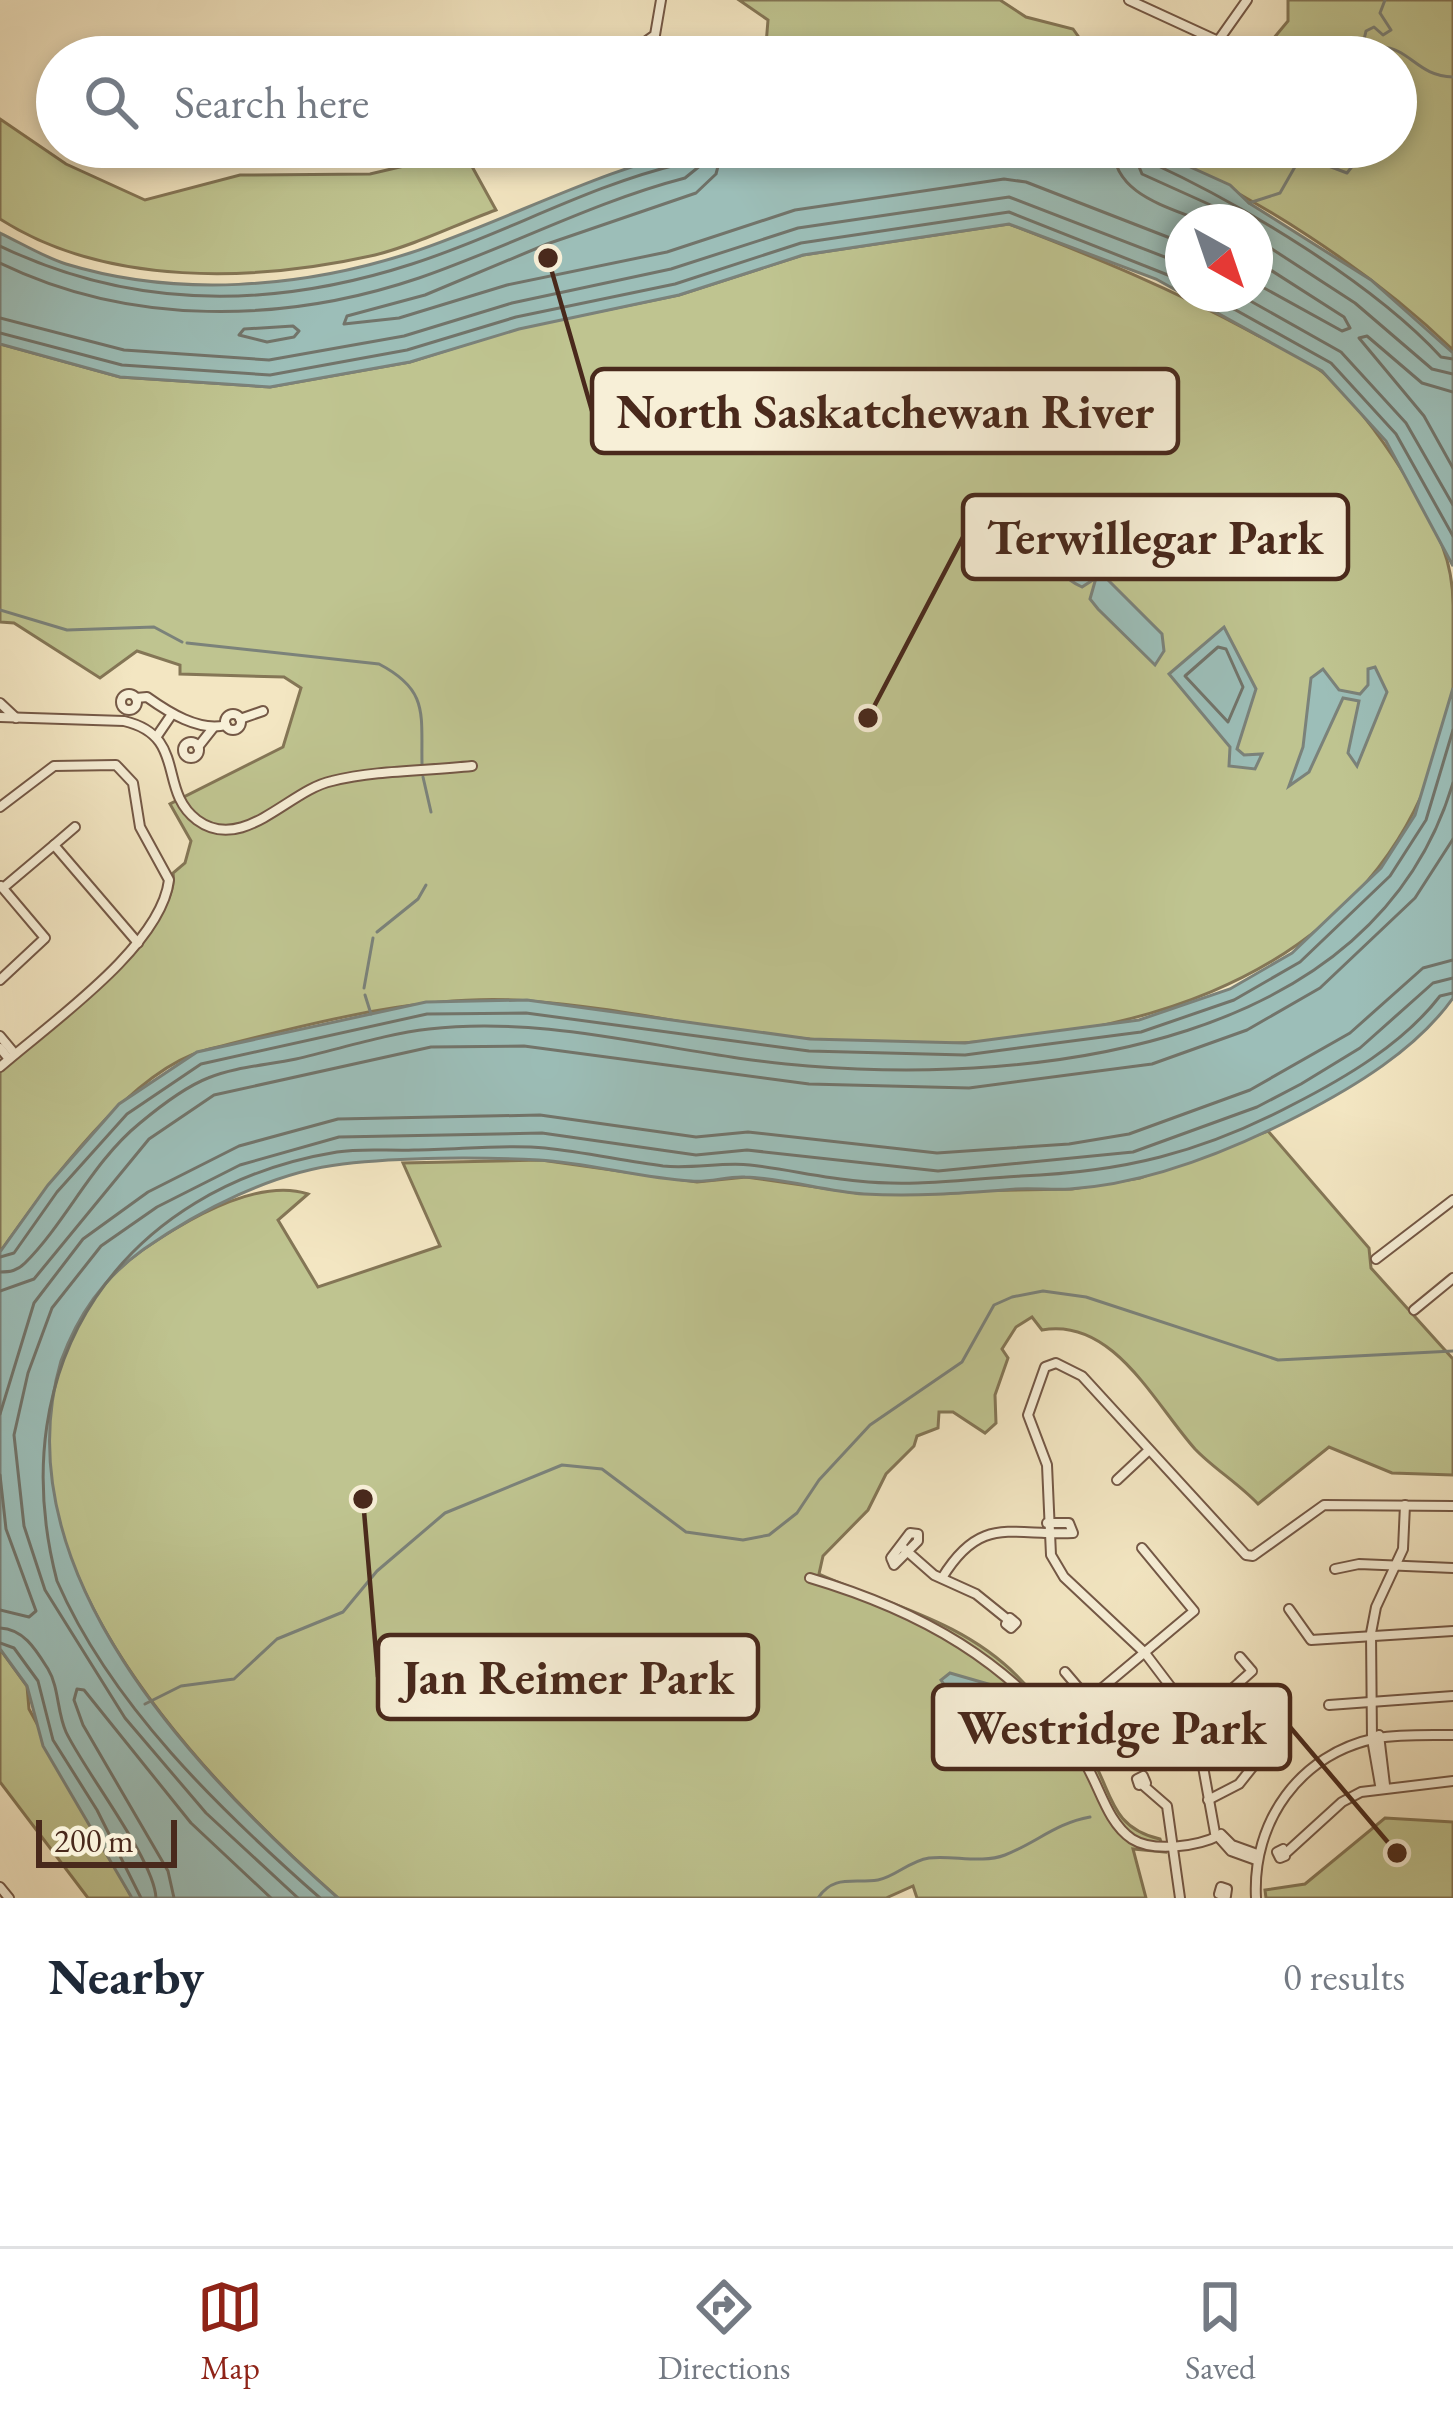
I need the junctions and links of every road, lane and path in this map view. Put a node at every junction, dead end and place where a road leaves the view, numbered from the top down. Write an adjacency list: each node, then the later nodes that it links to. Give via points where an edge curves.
1 (661, 0): 5 (street)
2 (1129, 0): 4 (street)
3 (1247, 0): 7 (street)
4 (1158, 5): 6 (street)
5 (654, 36)
6 (1210, 36)
7 (1222, 36)
8 (136, 698): 10 (street)
9 (0, 703): 13 (street)
10 (168, 712): 14 (street); 15 (street, via 164,733)
11 (263, 712): 14 (street, via 231,715)
12 (0, 717): 13 (street)
13 (16, 718): 15 (street, via 124,721)
14 (213, 728): 16 (street)
15 (155, 736): 17 (street, via 184,807 223,830 248,826 326,782)
16 (198, 747)
17 (472, 766)
18 (2, 801): 22 (street, via 60,764 124,770 140,827 169,880)
19 (75, 827): 20 (street)
20 (54, 845): 21 (street); 22 (street)
21 (1, 886): 23 (street, via 46,938)
22 (138, 943): 26 (street)
23 (0, 980)
24 (0, 1036): 26 (street)
25 (0, 1048): 26 (street)
26 (12, 1056): 27 (street)
27 (0, 1066)
28 (1453, 1200): 29 (street)
29 (1376, 1258)
30 (1449, 1281): 31 (street); 32 (street)
31 (1453, 1293)
32 (1414, 1310)
33 (1149, 1450): 34 (street); 35 (street, via 1246,1555 1324,1505); 37 (street, via 1082,1376 1056,1363 1045,1367 1028,1415 1047,1465)
34 (1117, 1480)
35 (1405, 1505): 36 (street); 41 (street)
36 (1453, 1506)
37 (1047, 1527): 44 (street, via 982,1535); 50 (street, via 1064,1577)
38 (901, 1546): 40 (street); 40 (street, via 891,1563); 40 (street, via 918,1534)
39 (1142, 1548): 50 (street, via 1194,1611)
40 (909, 1553): 44 (street)
41 (1398, 1566): 42 (street); 43 (street); 49 (street)
42 (1335, 1568)
43 (1453, 1568)
44 (942, 1577): 47 (street)
45 (810, 1579): 67 (street, via 962,1640 1063,1733 1127,1836)
46 (1289, 1609): 49 (street, via 1311,1640)
47 (1007, 1619)
48 (1453, 1631): 49 (street)
49 (1371, 1633): 54 (street)
50 (1145, 1653): 55 (street); 58 (street)
51 (1240, 1658): 58 (street, via 1252,1671)
52 (1065, 1672): 55 (street)
53 (1453, 1696): 54 (street)
54 (1373, 1698): 56 (street); 60 (street)
55 (1089, 1700): 57 (street)
56 (1329, 1705)
57 (1105, 1719)
58 (1191, 1726): 65 (street)
59 (1453, 1735): 60 (street)
60 (1376, 1738): 63 (street); 69 (street, via 1336,1752 1297,1782)
61 (1270, 1744): 65 (street, via 1239,1784)
62 (1453, 1781): 63 (street)
63 (1383, 1785): 68 (street, via 1342,1802)
64 (1144, 1786): 67 (street, via 1167,1806)
65 (1208, 1800): 66 (street)
66 (1218, 1834): 67 (street); 69 (street)
67 (1173, 1844): 72 (street)
68 (1286, 1853)
69 (1256, 1857): 73 (street)
70 (0, 1888): 71 (street)
71 (9, 1898)
72 (1180, 1898)
73 (1256, 1898)

